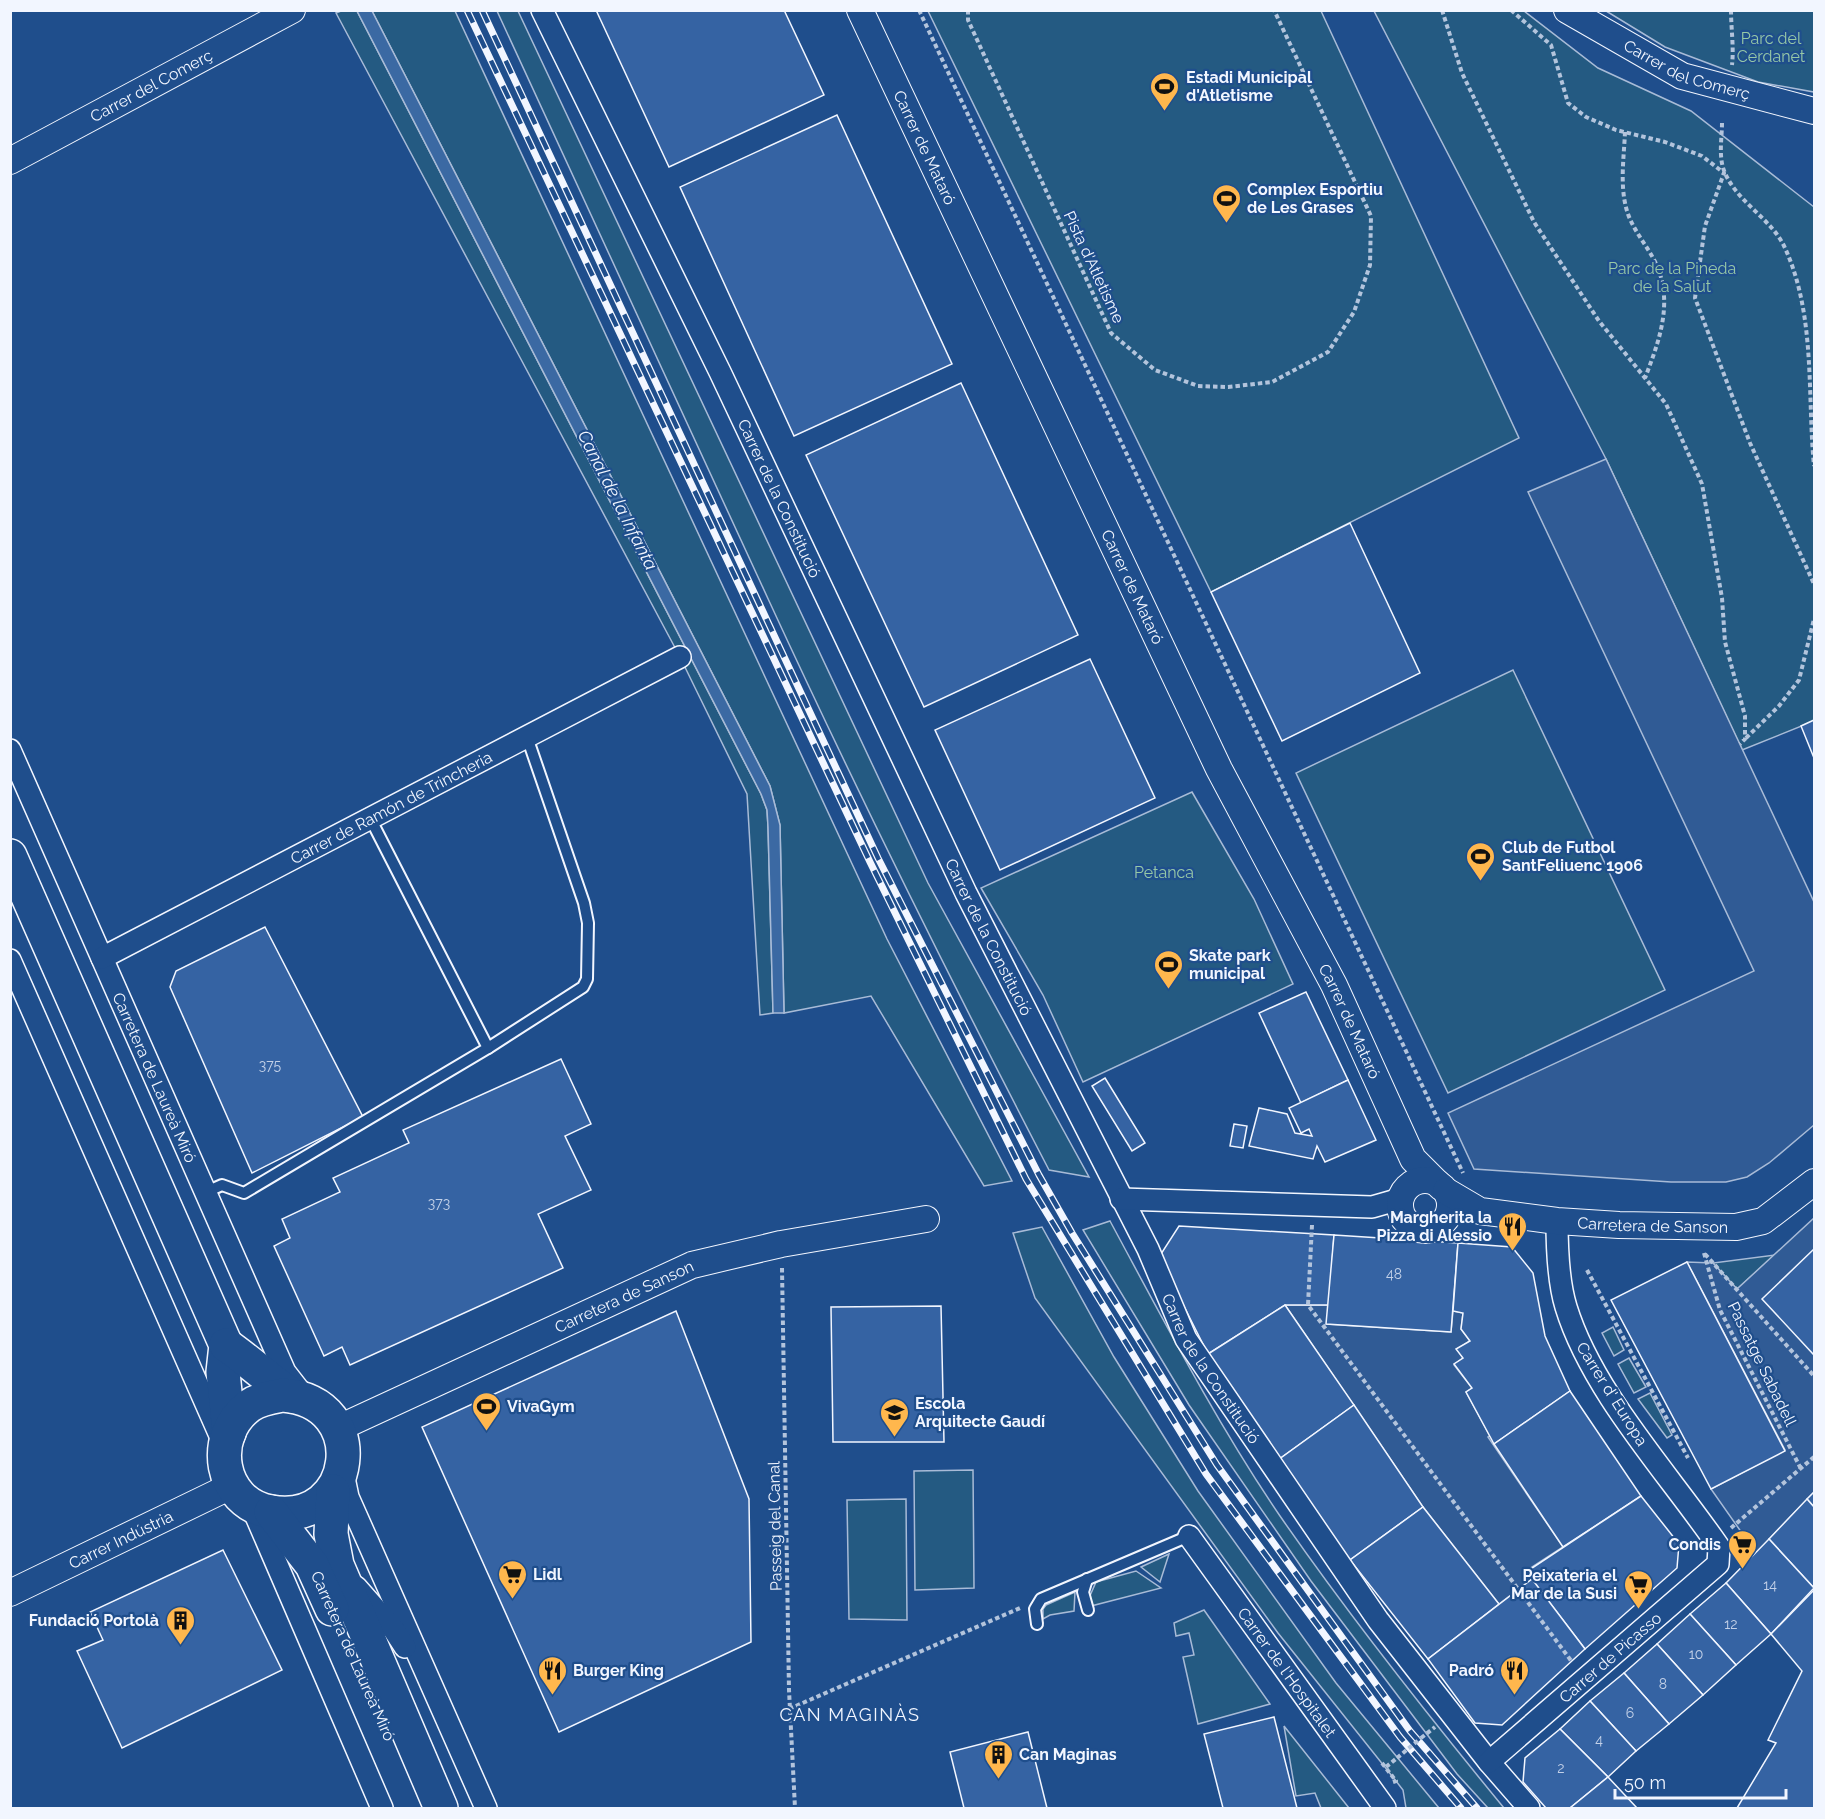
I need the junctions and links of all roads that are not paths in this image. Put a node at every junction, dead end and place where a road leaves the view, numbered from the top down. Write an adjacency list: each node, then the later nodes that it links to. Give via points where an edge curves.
1 (292, 10): 6 (street, Carrer del Comerç)
2 (542, 10): 21 (street, Carrer de la Constitució, via 720,372 966,893)
3 (861, 10): 16 (street, Carrer de Mataró, via 1110,543 1224,778 1334,986)
4 (1567, 10): 5 (street, Carrer del Comerç, via 1682,76)
5 (1815, 111)
6 (10, 161)
7 (680, 657): 8 (street, Carrer de Ramón de Trincheria)
8 (527, 737): 10 (street, Carrer de Ramón de Trincheria); 15 (lane, via 584,903 588,923 587,979 583,987)
9 (10, 750): 12 (street, Carretera de Laureà Miró)
10 (370, 819): 12 (street, Carrer de Ramón de Trincheria); 15 (lane)
11 (10, 856): 26 (main road)
12 (102, 958): 19 (street, Carretera de Laureà Miró)
13 (10, 960): 14 (street)
14 (18, 995): 29 (street)
15 (488, 1048): 19 (lane, via 244,1193 222,1185)
16 (1413, 1159): 18 (street, Carrer de Mataró); 20 (street)
17 (1815, 1182): 24 (street, Carretera de Sanson, via 1763,1221 1736,1227)
18 (1444, 1189): 20 (street, via 1422,1180); 22 (street, Carrer de Mataró); 25 (street, via 1450,1204)
19 (206, 1192): 27 (street, Carretera de Laureà Miró, via 285,1372)
20 (1403, 1195): 21 (street, via 1371,1207); 25 (street, via 1403,1218 1413,1227 1432,1230)
21 (1121, 1199): 40 (street, Carrer de la Constitució, via 1148,1249 1186,1339 1378,1620)
22 (1475, 1209): 24 (street, Carretera de Sanson); 25 (street)
23 (926, 1219): 28 (street, Carretera de Sanson, via 781,1244 692,1265)
24 (1557, 1221): 33 (street, Carrer d' Europa, via 1565,1305 1575,1335 1646,1448)
25 (1443, 1223)
26 (226, 1345): 27 (main road, via 262,1376); 29 (main road, via 223,1372)
27 (301, 1398): 28 (main road, via 320,1406); 29 (main road, via 269,1397 250,1406 237,1419)
28 (339, 1428): 30 (main road, via 343,1449)
29 (227, 1440): 31 (main road, via 225,1467)
30 (337, 1479): 31 (main road, via 317,1504 299,1512); 34 (main road, Carretera de Laureà Miró, via 331,1534); 39 (street, Carretera de Laureà Miró)
31 (251, 1502): 36 (street, Carrer Indústria); 41 (street, Carretera de Laureà Miró); 42 (main road, Carretera de Laureà Miró, via 312,1565)
32 (1189, 1536): 35 (lane); 45 (street, Carrer de l'Hospitalet)
33 (1716, 1543): 40 (street, Carrer de Picasso, via 1718,1564)
34 (337, 1565): 39 (street, Carretera de Laureà Miró, via 394,1630 419,1679); 43 (main road, Carretera de Laureà Miró)
35 (1087, 1579): 37 (lane, via 1083,1592); 38 (lane, via 1041,1599 1035,1609)
36 (10, 1593)
37 (1088, 1610)
38 (1037, 1624)
39 (444, 1714): 44 (street, Carretera de Laureà Miró)
40 (1489, 1762): 46 (street, Carrer de la Constitució)
41 (382, 1809)
42 (421, 1809)
43 (441, 1809)
44 (486, 1809)
45 (1385, 1809)
46 (1529, 1809)

